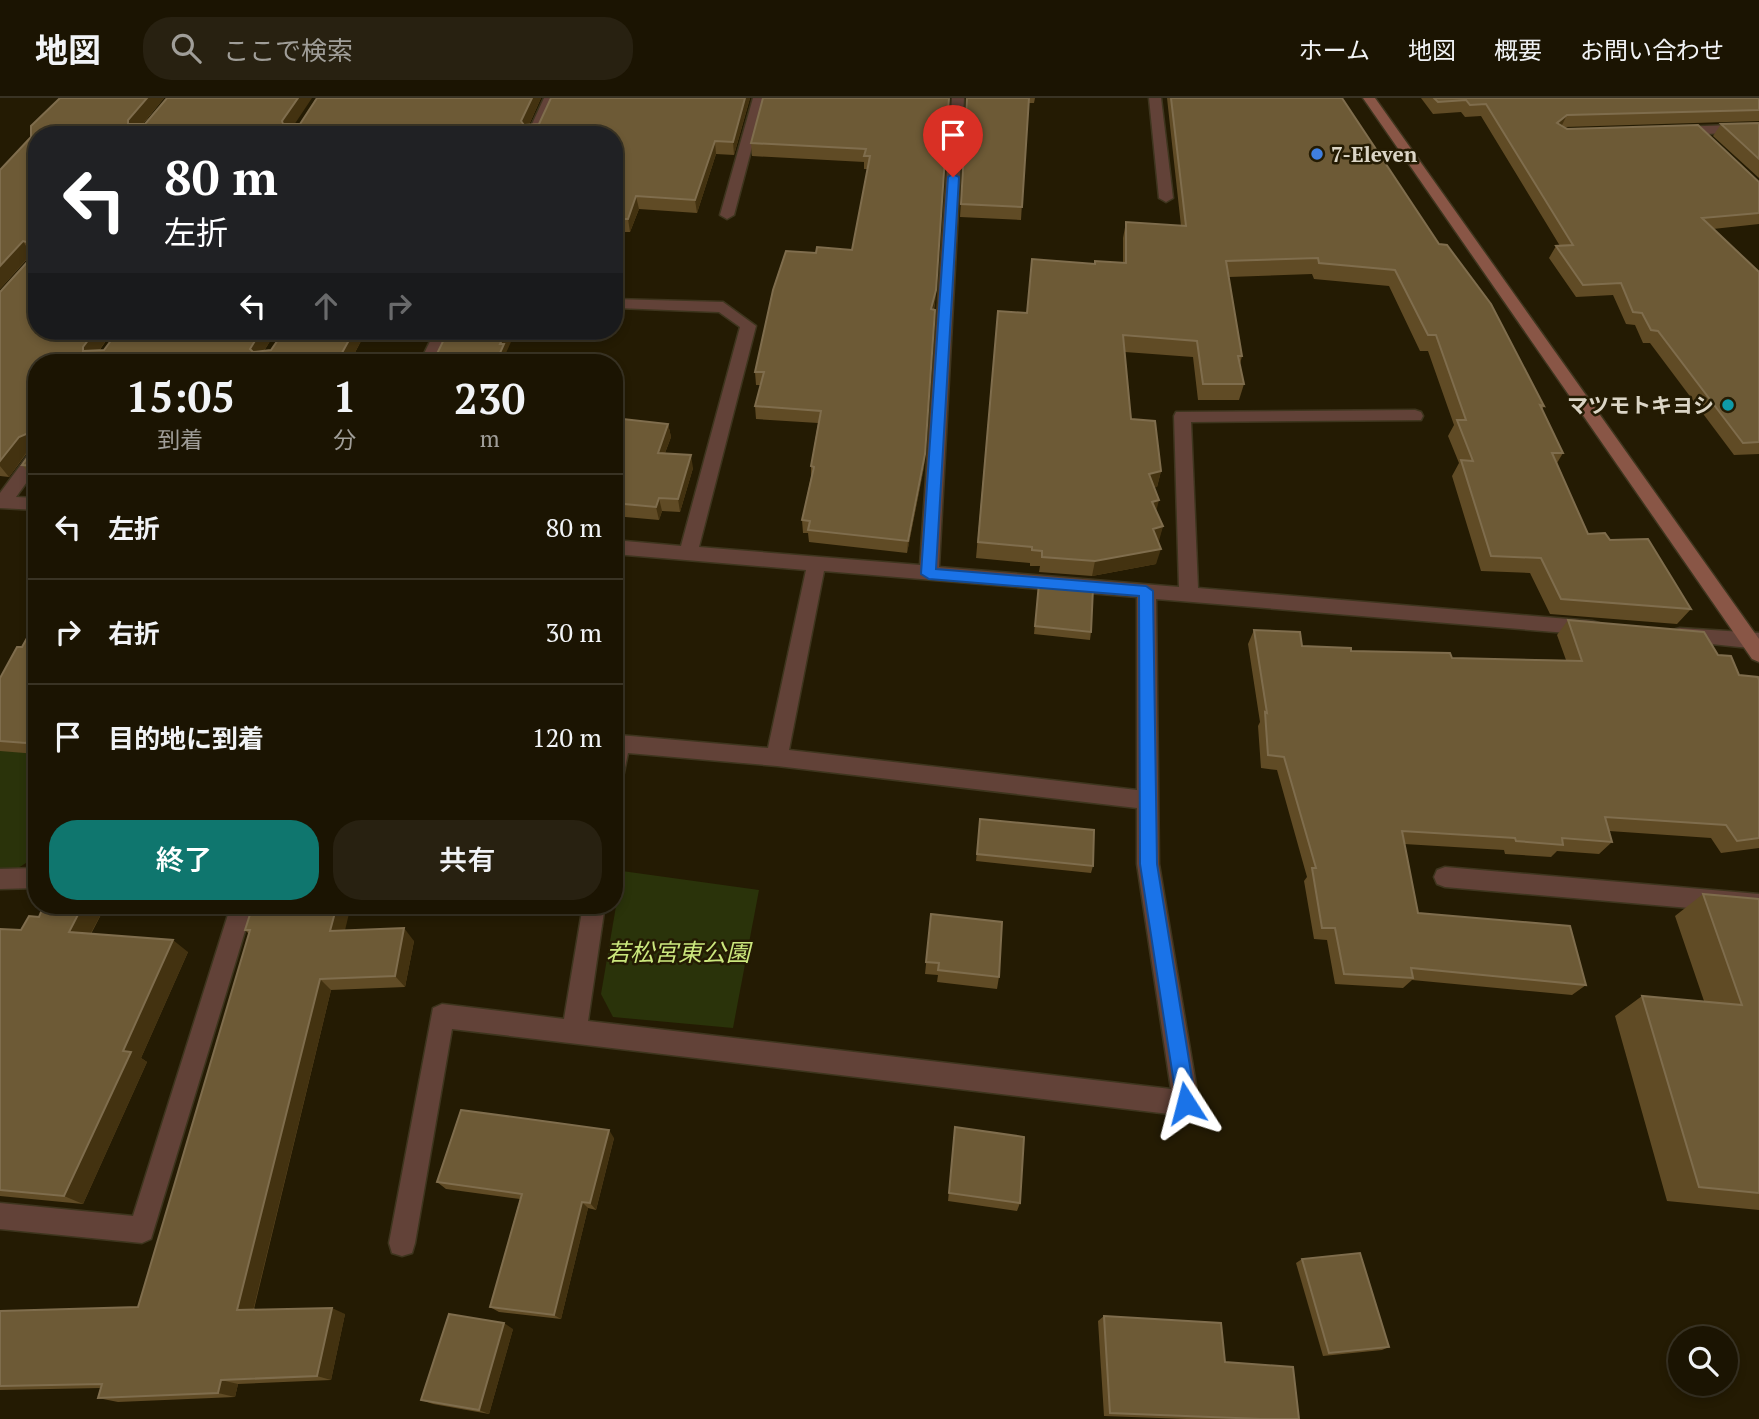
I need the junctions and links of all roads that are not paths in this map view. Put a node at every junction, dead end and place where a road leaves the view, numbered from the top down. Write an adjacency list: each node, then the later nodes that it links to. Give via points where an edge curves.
1 (551, 98): 6 (street)
2 (759, 98): 12 (street)
3 (958, 98): 21 (street)
4 (1155, 98): 11 (street)
5 (1369, 98): 26 (street)
6 (538, 126)
7 (1759, 128): 8 (street)
8 (1695, 130): 9 (street); 10 (street)
9 (1668, 131)
10 (1713, 147)
11 (1166, 198)
12 (727, 215)
13 (623, 303): 19 (street, via 723,307 748,326)
14 (1415, 416): 23 (street, via 1182,416)
15 (28, 467): 16 (street)
16 (2, 502): 17 (street)
17 (28, 503)
18 (623, 548): 19 (street)
19 (688, 554): 20 (street)
20 (816, 564): 21 (street); 28 (street)
21 (929, 574): 22 (street)
22 (1146, 591): 23 (street); 29 (street)
23 (1189, 595): 24 (street)
24 (1612, 629)
25 (1666, 634): 26 (street)
26 (1755, 645)
27 (623, 744): 28 (street)
28 (777, 757): 29 (street)
29 (1148, 800): 36 (street, via 1148,864 1186,1103)
30 (1445, 877): 33 (street)
31 (28, 878): 32 (street)
32 (0, 879)
33 (1759, 904)
34 (239, 914): 37 (street, via 142,1230)
35 (593, 914): 36 (street)
36 (574, 1031): 38 (street, via 442,1016)
37 (0, 1216)
38 (402, 1243)

